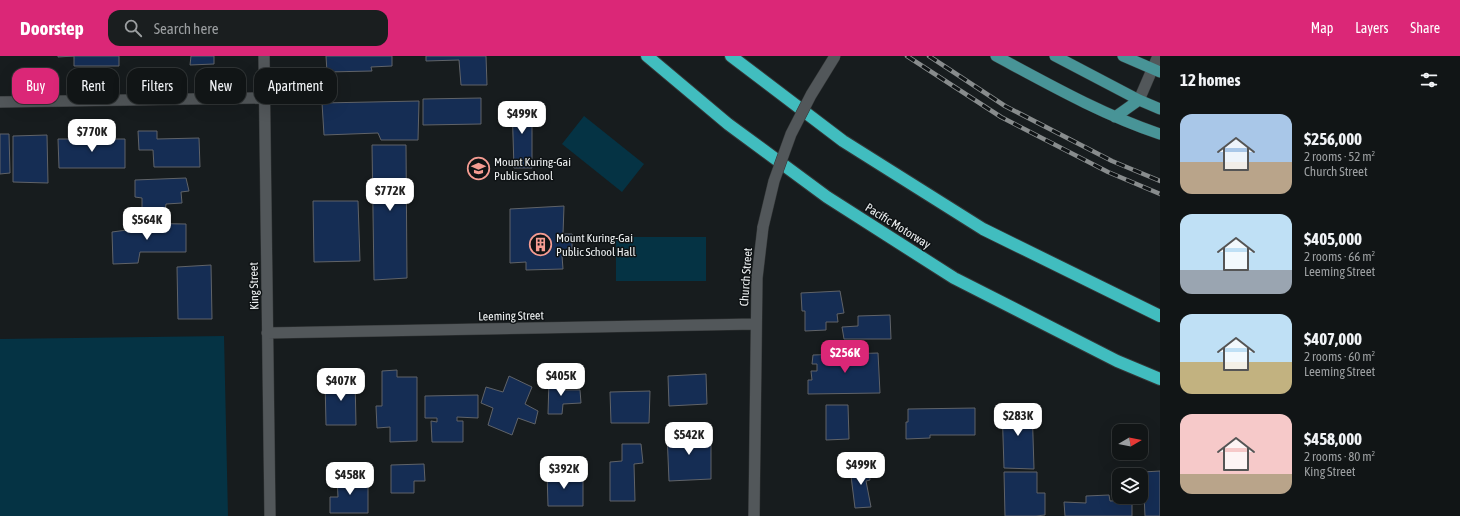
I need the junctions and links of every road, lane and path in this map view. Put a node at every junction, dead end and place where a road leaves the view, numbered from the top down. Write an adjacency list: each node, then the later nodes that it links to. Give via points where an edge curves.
1 (264, 56): 9 (street, King Street)
2 (647, 56): 21 (highway, Pacific Motorway, via 728,124 827,197 954,278 1117,362)
3 (731, 56): 18 (highway, via 842,141 982,229)
4 (835, 56): 19 (street, Church Street, bridge, via 811,95 792,134 774,181 763,227 756,278)
5 (996, 56): 16 (main road)
6 (1055, 56): 12 (main road)
7 (1123, 56): 10 (main road)
8 (1158, 56): 10 (street)
9 (264, 68)
10 (1156, 71): 12 (street)
11 (254, 98): 13 (street)
12 (1139, 100): 15 (main road); 16 (main road)
13 (0, 102)
14 (264, 104): 20 (street, King Street)
15 (1160, 109)
16 (1115, 117): 17 (main road)
17 (1160, 134)
18 (1160, 316)
19 (756, 324): 20 (street, Leeming Street); 23 (street, Church Street)
20 (267, 333): 22 (street, King Street)
21 (1160, 378)
22 (270, 516)
23 (754, 516)

